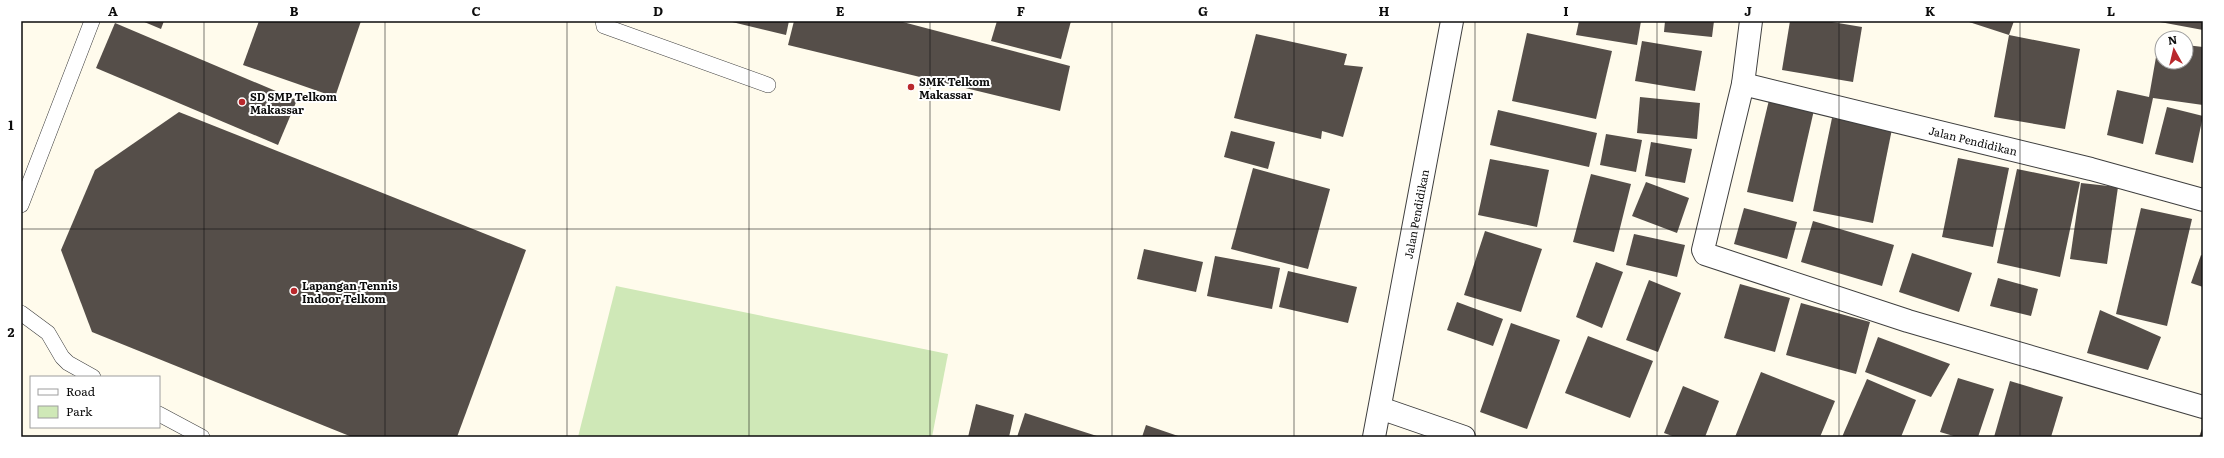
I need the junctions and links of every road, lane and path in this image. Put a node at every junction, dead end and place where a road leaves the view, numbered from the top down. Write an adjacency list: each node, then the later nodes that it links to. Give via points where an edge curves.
1 (92, 21): 8 (lane)
2 (603, 21): 6 (lane, via 604,26)
3 (1452, 21): 12 (street, Jalan Pendidikan)
4 (1751, 21): 5 (street)
5 (1743, 84): 7 (street, Jalan Pendidikan, via 2091,169); 11 (street, via 1703,250 1705,254 1908,321)
6 (768, 85)
7 (2203, 200)
8 (21, 205)
9 (21, 313): 10 (lane, via 48,333 68,363)
10 (91, 376)
11 (2203, 406)
12 (1380, 408): 15 (street, Jalan Pendidikan); 16 (street)
13 (160, 415): 14 (lane)
14 (202, 437)
15 (1374, 437)
16 (1464, 437)

